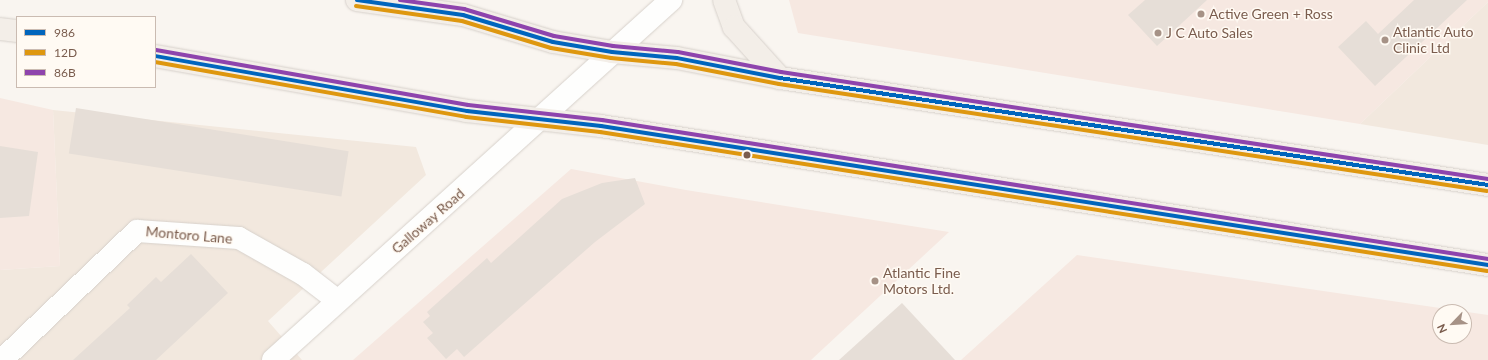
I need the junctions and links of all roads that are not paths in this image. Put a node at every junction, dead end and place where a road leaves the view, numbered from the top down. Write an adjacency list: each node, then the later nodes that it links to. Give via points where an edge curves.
1 (357, 0): 6 (main road, via 463,15 553,42)
2 (671, 0): 6 (street, Galloway Road)
3 (724, 0): 8 (main road, via 734,27)
4 (0, 29): 5 (main road)
5 (16, 31)
6 (612, 52): 8 (main road, via 677,58); 9 (street, Galloway Road)
7 (156, 56): 9 (main road, via 467,111)
8 (780, 78): 10 (main road)
9 (542, 117): 11 (main road); 12 (street, Galloway Road)
10 (1488, 185)
11 (1488, 265)
12 (338, 301): 13 (street, Montoro Lane, via 303,274 239,238 137,231); 14 (street, Galloway Road)
13 (2, 360)
14 (273, 360)

